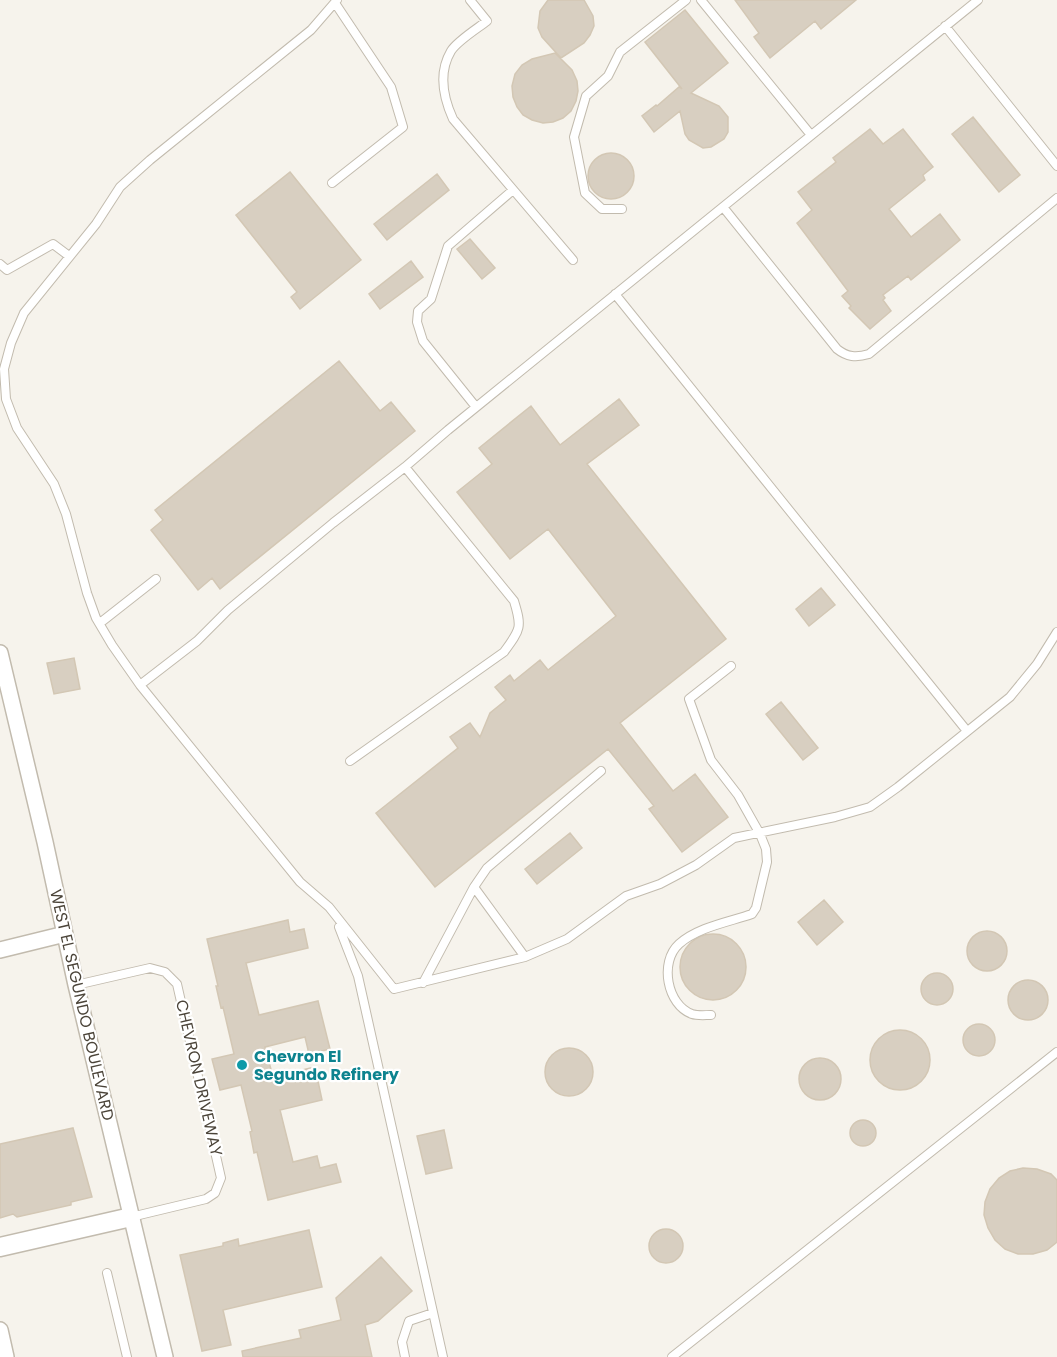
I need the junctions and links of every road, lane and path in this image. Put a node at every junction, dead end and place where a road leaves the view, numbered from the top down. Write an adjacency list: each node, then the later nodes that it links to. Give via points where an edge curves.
1 (470, 0): 10 (lane, via 488,21 452,50 443,73 444,99 453,119)
2 (686, 0): 13 (lane, via 620,52 608,76 586,96 574,137 585,193 602,209)
3 (701, 0): 7 (lane)
4 (978, 0): 6 (lane)
5 (336, 1): 9 (lane, via 391,87 403,127); 14 (lane, via 311,30 120,187)
6 (945, 26): 7 (lane); 8 (lane)
7 (811, 135): 12 (lane)
8 (1057, 166)
9 (332, 183)
10 (513, 190): 15 (lane); 18 (lane, via 448,246 431,299 418,311 423,341)
11 (1057, 198): 12 (lane, via 878,347 860,357 837,349)
12 (723, 207): 17 (lane)
13 (622, 209)
14 (69, 256): 16 (lane, via 53,244 8,270); 21 (lane, via 24,313 4,369 6,399 17,428 54,484)
15 (573, 260)
16 (0, 264)
17 (615, 294): 18 (lane); 26 (lane)
18 (476, 407): 19 (lane)
19 (405, 467): 25 (lane); 27 (lane, via 514,601 520,622 517,635 504,652)
20 (156, 579): 21 (lane)
21 (99, 623): 25 (lane)
22 (1057, 632): 26 (lane, via 1010,697)
23 (0, 653): 32 (street, WEST EL SEGUNDO BOULEVARD)
24 (731, 666): 29 (lane, via 688,699 711,760 738,795)
25 (140, 685): 31 (lane, via 300,882)
26 (967, 731): 29 (lane, via 870,807)
27 (350, 761)
28 (601, 771): 30 (lane, via 487,868)
29 (760, 834): 34 (lane, via 734,838 696,865 626,896 567,939); 37 (lane, via 767,862 752,914 695,934 679,944 670,956 668,970 674,997 683,1010 694,1016)
30 (474, 887): 34 (lane); 35 (lane)
31 (328, 907): 35 (lane, via 394,989); 42 (lane, via 358,976)
32 (65, 934): 33 (street); 36 (street, WEST EL SEGUNDO BOULEVARD)
33 (0, 950)
34 (525, 957): 35 (lane)
35 (423, 983)
36 (76, 985): 39 (street, WEST EL SEGUNDO BOULEVARD); 39 (lane, CHEVRON DRIVEWAY, via 150,968 165,972 177,984 221,1178 215,1193 206,1199)
37 (711, 1015)
38 (1057, 1052): 49 (lane)
39 (131, 1217): 40 (street); 46 (street, WEST EL SEGUNDO BOULEVARD)
40 (0, 1247)
41 (107, 1273): 45 (lane)
42 (433, 1313): 47 (lane, via 409,1321 402,1342); 48 (lane)
43 (0, 1330): 44 (street)
44 (6, 1357)
45 (127, 1357)
46 (165, 1357)
47 (405, 1357)
48 (443, 1357)
49 (672, 1357)

